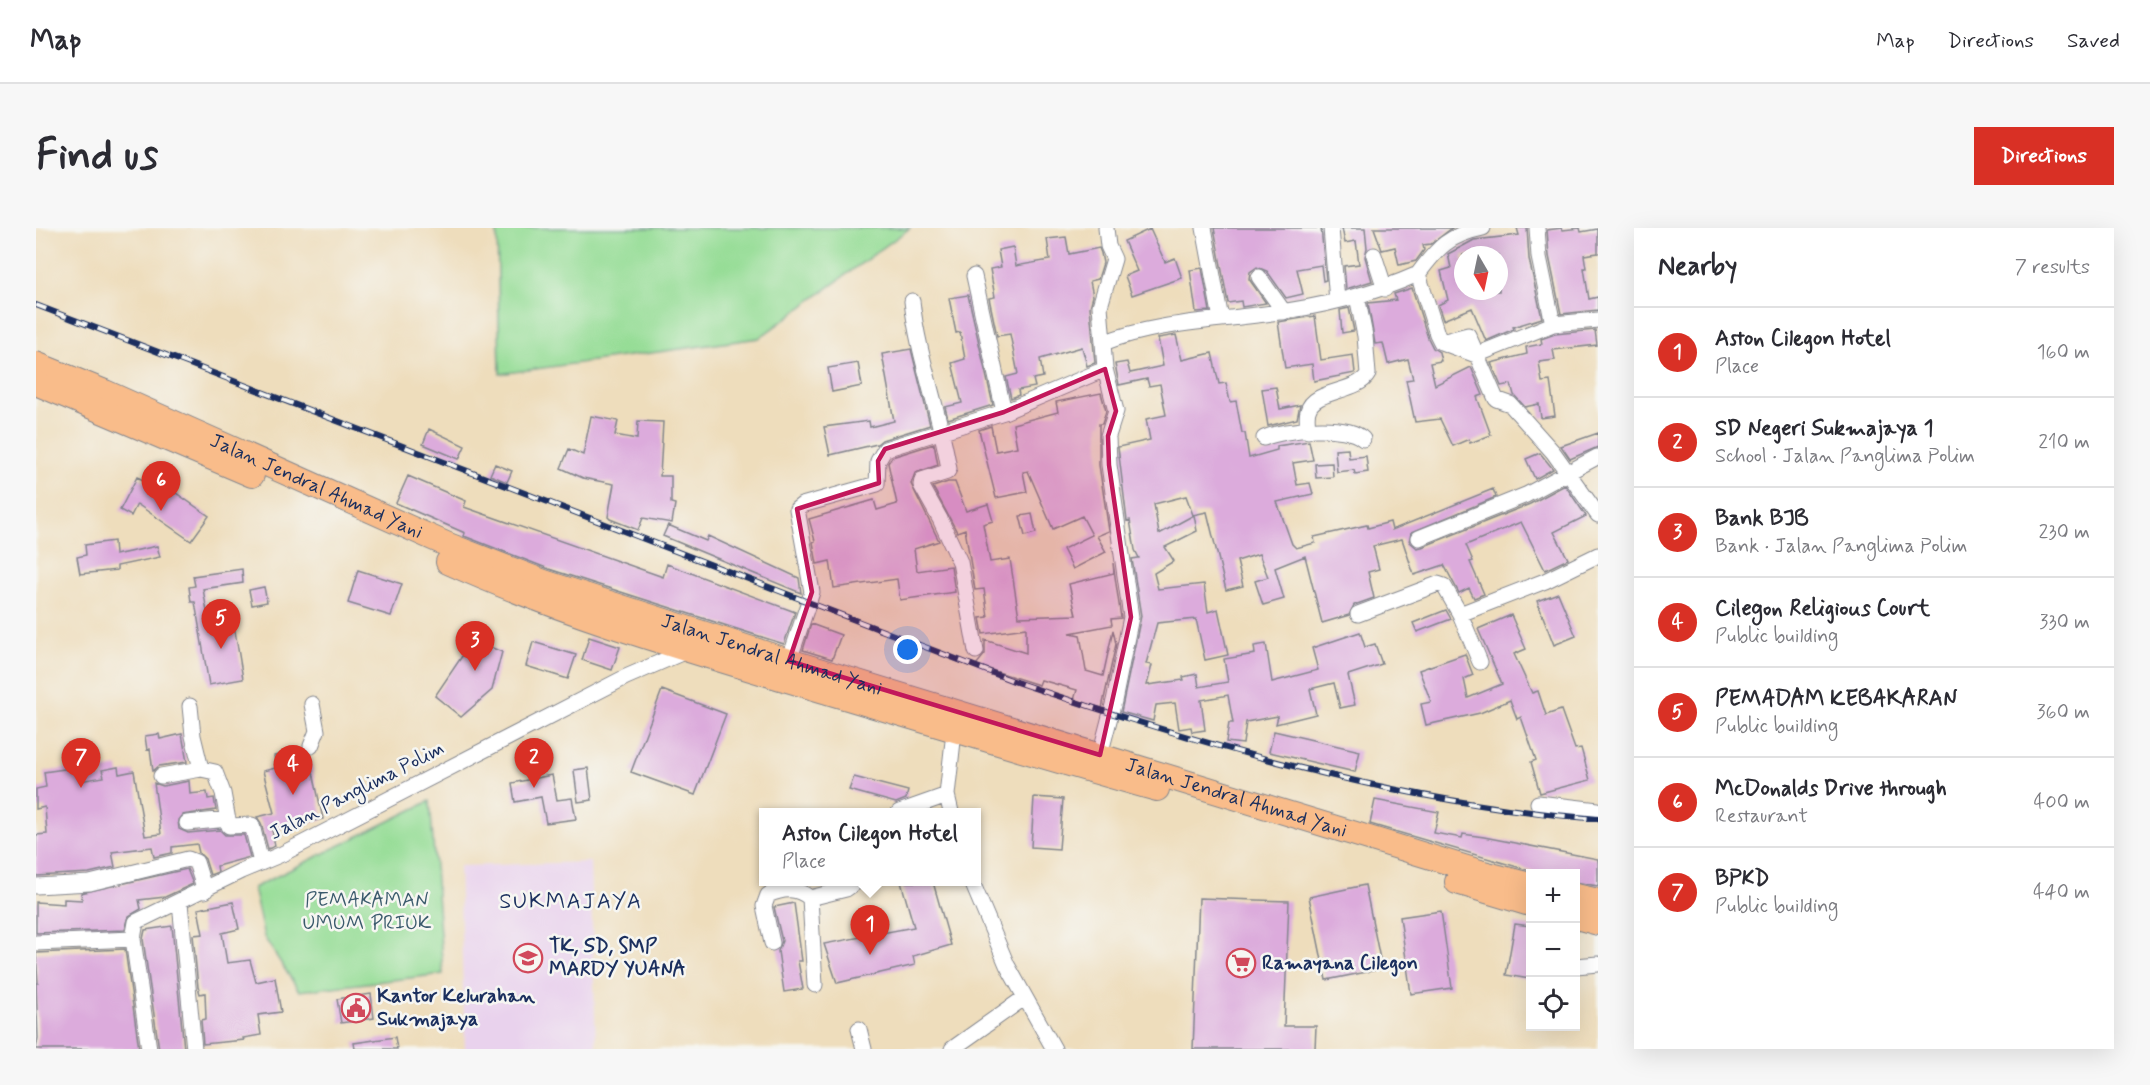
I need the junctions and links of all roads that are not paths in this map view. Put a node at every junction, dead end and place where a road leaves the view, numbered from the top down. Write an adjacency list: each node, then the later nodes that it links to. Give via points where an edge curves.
1 (1106, 228): 18 (street, via 1114,260 1100,306)
2 (1204, 228): 15 (street)
3 (1331, 228): 12 (street)
4 (1483, 228): 7 (street, via 1446,241)
5 (1537, 228): 17 (street)
6 (1374, 255): 10 (street)
7 (1418, 274): 10 (street); 19 (street, via 1441,342 1467,334)
8 (974, 276): 23 (street)
9 (1259, 277): 14 (street)
10 (1385, 289): 11 (street)
11 (1357, 296): 12 (street); 25 (street, via 1368,374 1362,382 1311,404)
12 (1337, 301): 14 (street)
13 (912, 302): 24 (street)
14 (1284, 312): 15 (street)
15 (1221, 319): 18 (street, via 1153,328)
16 (1598, 320): 17 (street)
17 (1553, 324): 19 (street)
18 (1103, 343): 21 (street)
19 (1476, 356): 29 (street, via 1496,399 1510,404)
20 (36, 363): 37 (highway, Jalan Jendral Ahmad Yani, via 446,544 544,582)
21 (1105, 369): 23 (street); 43 (street, via 1116,411 1107,436 1109,465 1131,617)
22 (36, 383): 35 (highway, Jalan Jendral Ahmad Yani, via 458,567)
23 (1004, 412): 24 (street)
24 (943, 431): 36 (street, via 948,471 922,480 921,485 960,562); 37 (street, via 885,449 878,461 877,484 797,509 812,592)
25 (1308, 431): 26 (street); 27 (street, via 1341,430 1357,433)
26 (1264, 438)
27 (1363, 439)
28 (1598, 457): 29 (street)
29 (1567, 472): 30 (street); 31 (street, via 1526,495)
30 (1598, 515)
31 (1419, 538)
32 (1598, 555): 34 (street, via 1545,581)
33 (1358, 614): 34 (street, via 1438,584 1444,586)
34 (1460, 614): 38 (street)
35 (686, 651): 41 (highway, Jalan Jendral Ahmad Yani); 53 (street, Jalan Panglima Polim, via 626,677)
36 (976, 651)
37 (789, 661): 43 (highway, Jalan Jendral Ahmad Yani)
38 (1480, 662)
39 (312, 704): 42 (street, via 317,730)
40 (190, 706): 44 (street)
41 (954, 732): 46 (street); 63 (highway, Jalan Jendral Ahmad Yani, via 1173,794)
42 (311, 746)
43 (1100, 755): 54 (highway, Jalan Jendral Ahmad Yani)
44 (201, 769): 45 (street); 51 (street, via 214,772)
45 (161, 776)
46 (947, 795): 48 (street); 49 (street)
47 (1538, 803): 50 (street)
48 (912, 808)
49 (950, 808)
50 (1598, 810)
51 (228, 819): 52 (street); 53 (street, via 229,826 252,825)
52 (187, 823)
53 (261, 863): 58 (street, Jalan Panglima Polim)
54 (1526, 884)
55 (36, 886): 58 (street, via 90,882 188,860 196,862)
56 (850, 886): 60 (street)
57 (974, 886): 72 (street)
58 (205, 891): 62 (street, Jalan Panglima Polim)
59 (1580, 897): 61 (highway)
60 (810, 898): 68 (street, via 791,889 768,895 764,906); 71 (street)
61 (1598, 901)
62 (180, 903): 66 (street, Jalan Panglima Polim, via 136,922); 75 (street)
63 (1526, 903)
64 (1580, 918): 65 (highway)
65 (1598, 923)
66 (133, 939): 67 (street); 74 (street)
67 (36, 943)
68 (772, 943)
69 (1598, 964): 70 (street)
70 (1580, 966)
71 (815, 985)
72 (1024, 998): 77 (street); 78 (street)
73 (859, 1029): 76 (street)
74 (149, 1049)
75 (194, 1049)
76 (864, 1049)
77 (952, 1049)
78 (1054, 1049)

